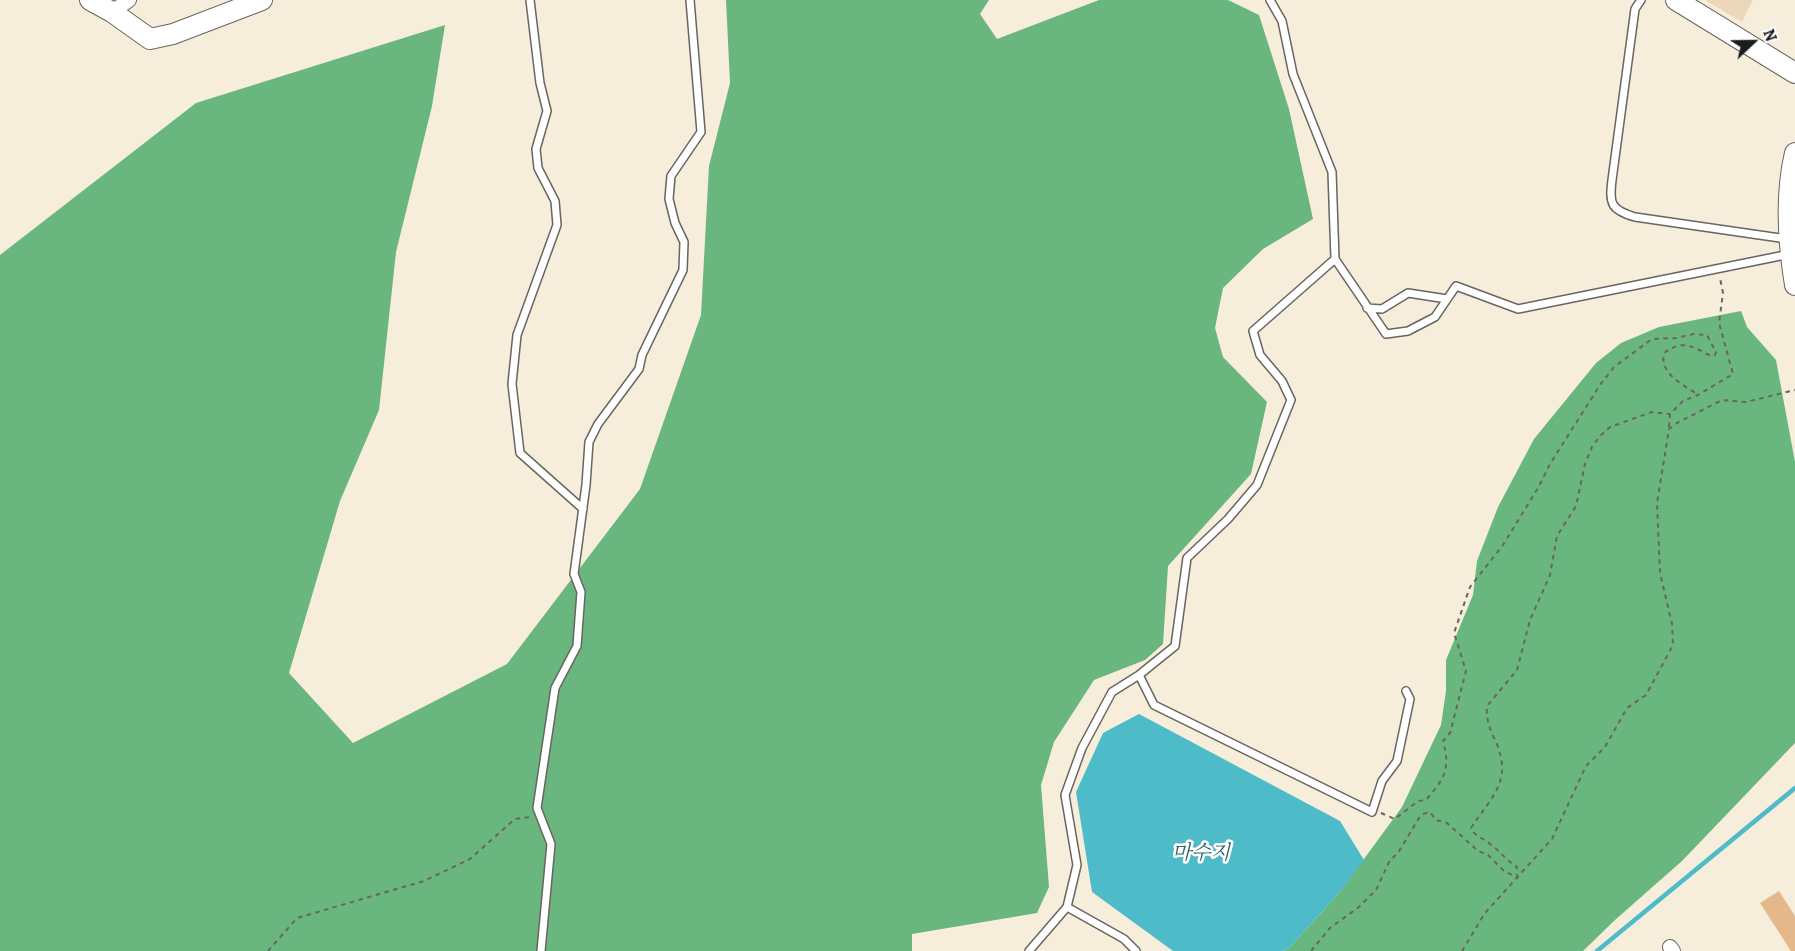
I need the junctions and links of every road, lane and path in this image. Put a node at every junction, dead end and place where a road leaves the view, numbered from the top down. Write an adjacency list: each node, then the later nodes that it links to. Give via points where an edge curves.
1 (90, 0): 9 (street)
2 (129, 0): 9 (street)
3 (262, 0): 9 (street, via 150,39)
4 (530, 0): 22 (lane, via 547,111 536,148 538,168 555,201 557,225 517,334 512,384 520,453)
5 (690, 0): 22 (lane, via 701,132 671,176 669,199 684,242 683,270 639,369 589,442)
6 (1270, 0): 13 (lane, via 1282,21 1293,74 1332,172)
7 (1641, 0): 12 (lane, via 1635,9 1610,199 1616,209 1635,217)
8 (1676, 0): 10 (street)
9 (112, 12)
10 (1795, 73)
11 (1795, 153): 12 (street, via 1790,172)
12 (1789, 247): 14 (lane); 15 (street)
13 (1335, 259): 17 (lane); 23 (lane, via 1253,331 1260,355 1282,381 1291,400 1257,485 1187,558 1175,646)
14 (1723, 267): 16 (lane, via 1518,309 1456,286); 19 (path, via 1719,323 1733,374)
15 (1795, 285)
16 (1448, 299): 17 (lane, via 1408,293 1382,309); 17 (lane, via 1436,317 1408,331 1386,334)
17 (1367, 308)
18 (1795, 390): 21 (path, via 1746,402 1722,400)
19 (1698, 395): 20 (path, via 1683,401); 25 (path, via 1672,377 1662,360 1664,353 1676,345 1715,355 1707,335 1652,339 1614,367 1600,385 1503,545 1470,587 1454,633 1467,671 1450,733 1443,741 1447,756 1445,775 1426,800 1418,801 1395,819)
20 (1670, 414): 21 (path); 27 (path, via 1652,412 1623,422 1610,427 1596,441 1585,464 1576,506 1557,536 1550,575 1530,620 1517,670 1487,706 1503,777 1471,828 1517,867)
21 (1669, 429): 27 (path, via 1657,503 1660,573 1670,608 1673,645 1646,695 1627,708 1605,747 1586,766 1552,839)
22 (583, 508): 26 (lane, via 574,574 581,592 577,646 555,688 537,808)
23 (1139, 675): 24 (lane, via 1154,705 1372,812 1382,781 1397,761 1410,699); 28 (lane, via 1112,692 1082,748 1065,795 1077,865)
24 (1406, 691)
25 (1376, 811)
26 (540, 816): 29 (path, via 515,819 470,859 424,881 297,918); 30 (lane, via 551,844)
27 (1518, 878): 33 (path, via 1473,847 1447,823 1436,820 1430,812 1423,814 1390,860 1376,890 1330,928); 34 (path, via 1485,914)
28 (1066, 907): 31 (lane); 32 (lane, via 1124,939)
29 (268, 951)
30 (541, 951)
31 (1029, 951)
32 (1136, 951)
33 (1311, 951)
34 (1461, 951)

